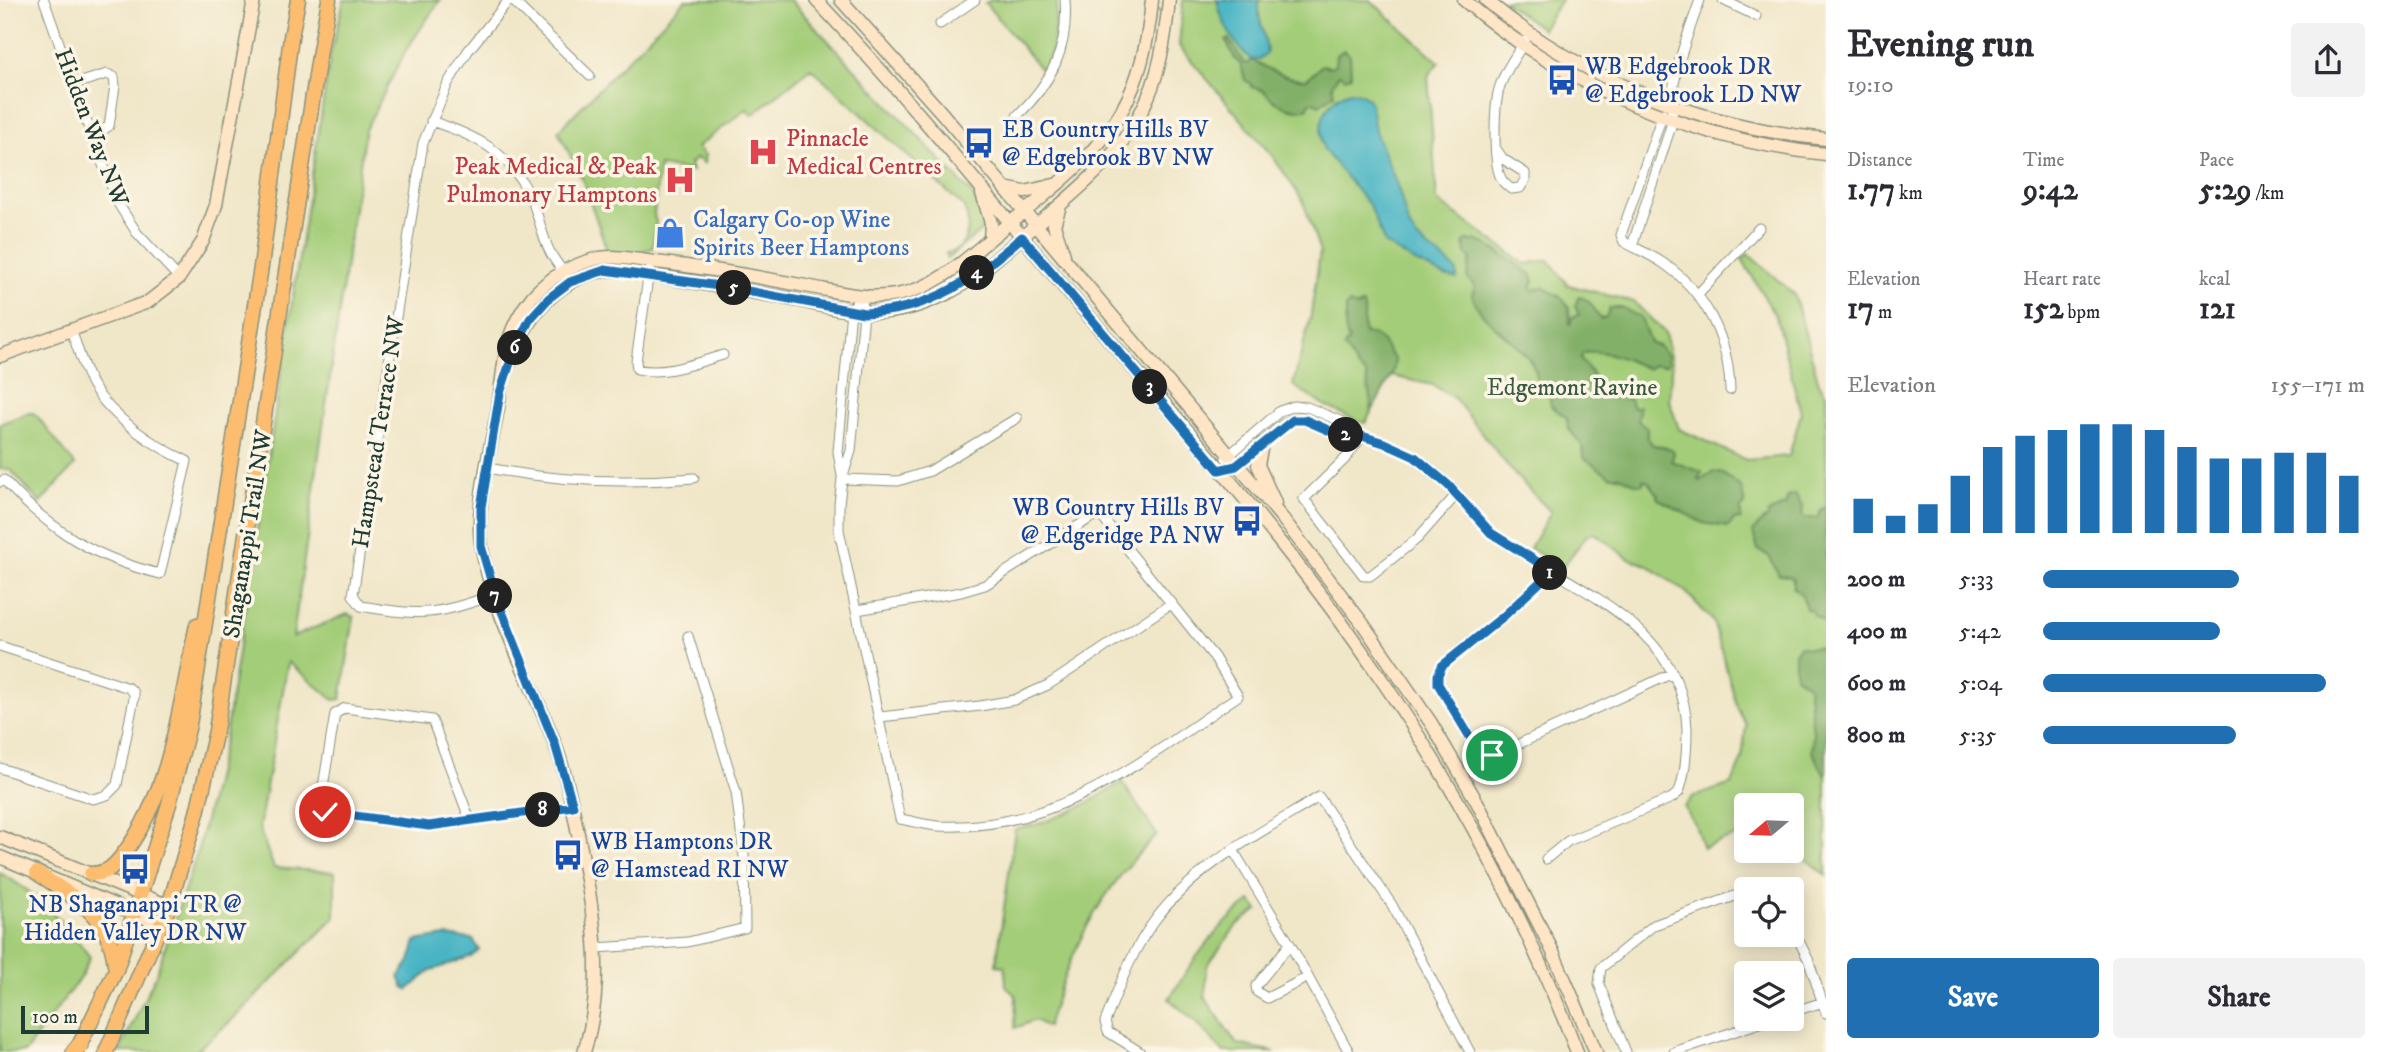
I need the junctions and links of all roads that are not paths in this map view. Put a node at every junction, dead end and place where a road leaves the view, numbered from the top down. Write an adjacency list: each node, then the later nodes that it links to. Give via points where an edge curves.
1 (44, 0): 23 (street, Hidden Way NW)
2 (254, 0): 49 (street, via 216,205 203,241)
3 (298, 0): 70 (main road, Shaganappi Trail NW)
4 (329, 0): 21 (main road, Shaganappi Trail NW)
5 (337, 0): 21 (main road)
6 (510, 0): 22 (street); 27 (street, Hampstead Terrace NW, via 468,51)
7 (816, 0): 35 (street)
8 (841, 0): 36 (street)
9 (975, 0): 18 (street)
10 (1065, 0): 25 (street, via 1056,64 1046,84)
11 (1152, 0): 34 (street, via 1144,54 1129,97 1099,146)
12 (1169, 0): 37 (street, via 1161,58 1142,110 1109,160)
13 (1464, 0): 20 (street)
14 (1486, 0): 19 (street)
15 (1700, 0): 24 (street)
16 (1723, 0): 17 (street)
17 (1756, 16)
18 (940, 24)
19 (1530, 33): 20 (street); 24 (street, via 1608,78)
20 (1523, 45): 26 (street, via 1608,94); 30 (street, via 1497,98)
21 (319, 56): 89 (main road, Shaganappi Trail NW, via 216,731)
22 (590, 76)
23 (75, 84): 28 (street, Hidden Way NW); 28 (street, via 107,74 114,77 109,126)
24 (1670, 104): 26 (street); 29 (street, via 1767,131)
25 (1017, 116)
26 (1666, 118): 31 (street, via 1764,145); 32 (street); 33 (street)
27 (431, 121): 48 (street, via 486,143 511,165 530,196 550,251); 71 (street, Hampstead Terrace NW, via 421,156 353,595 361,606 426,614)
28 (92, 137): 49 (street, Hidden Way NW, via 119,205 137,233)
29 (1826, 139)
30 (1497, 150)
31 (1826, 154)
32 (1641, 176): 33 (street); 44 (street, via 1621,235)
33 (1653, 180): 44 (street)
34 (1058, 184): 36 (street, via 1025,192); 38 (street)
35 (979, 186): 39 (street); 43 (street, via 991,223)
36 (1002, 188): 38 (street)
37 (1062, 203): 40 (street); 46 (street, via 1054,225)
38 (1024, 213): 39 (street); 40 (street)
39 (1010, 223): 42 (street); 43 (street)
40 (1035, 226): 42 (street); 46 (street)
41 (1759, 228): 50 (street)
42 (1022, 237): 53 (street, via 952,291 902,310); 63 (street)
43 (990, 239): 51 (street, via 945,276 920,288)
44 (1632, 246): 50 (street, via 1663,263)
45 (650, 261): 47 (street); 48 (street, via 599,258); 51 (street)
46 (1069, 266): 61 (street)
47 (649, 275): 48 (street, via 605,270); 52 (street); 55 (street, via 637,369 648,372 685,366)
48 (567, 276): 62 (street, via 530,319 515,348 500,393)
49 (179, 278): 54 (street, via 148,302)
50 (1697, 295): 57 (street, via 1725,349)
51 (861, 296): 52 (street); 53 (street)
52 (851, 310): 53 (street); 65 (street, via 838,452)
53 (864, 313): 65 (street, via 851,451)
54 (71, 330): 56 (street); 66 (street, via 94,387 138,432 187,461 160,573 134,568 76,542 51,526 4,480)
55 (723, 355)
56 (0, 356)
57 (1730, 390)
58 (1017, 418): 65 (street, via 930,471 898,481)
59 (1362, 436): 60 (street, via 1335,433 1297,419); 61 (street, via 1340,421 1294,406 1280,411); 67 (street, via 1415,457); 67 (street, via 1304,499 1364,576 1417,539)
60 (1262, 444): 61 (street); 68 (street, via 1258,466)
61 (1232, 460): 63 (street); 68 (street)
62 (488, 468): 64 (street, via 536,477); 71 (street, via 481,546)
63 (1219, 470): 107 (street, via 1324,599 1419,737 1502,885)
64 (694, 478)
65 (842, 479): 73 (street, via 839,530)
66 (0, 482)
67 (1457, 494): 69 (street, via 1491,533)
68 (1283, 519): 108 (street, via 1371,635 1451,756 1531,904)
69 (1552, 571): 76 (street, via 1626,617); 76 (street, via 1439,671 1440,688 1479,750 1497,754)
70 (212, 581): 86 (main road, via 203,596 155,797 121,857 104,872); 87 (main road, Shaganappi Trail NW, via 189,725)
71 (495, 594): 79 (street, via 555,744)
72 (1171, 603): 73 (street, via 1101,516 1091,517 985,585); 77 (street, via 1048,685 1014,700); 77 (street, via 1238,696 1077,799 1008,820 975,824 936,826 900,819)
73 (857, 610): 77 (street)
74 (688, 636): 94 (street, via 736,792 744,856 745,928 688,942)
75 (0, 646): 78 (street, via 129,688 134,698 117,785 107,795 93,799)
76 (1673, 673): 84 (street, via 1686,719 1679,792 1569,841)
77 (880, 717)
78 (0, 768)
79 (573, 806): 80 (street); 94 (street)
80 (470, 820): 80 (street, via 429,826 325,812 320,806 335,714 345,708 432,720)
81 (0, 838): 86 (street)
82 (1233, 850): 92 (street); 104 (street, via 1192,881 1155,919 1128,965 1105,1022 1108,1032); 106 (street, via 1319,797 1392,905)
83 (0, 857): 85 (street)
84 (1546, 859)
85 (37, 873): 90 (street); 95 (main road, via 97,917 110,936)
86 (90, 874): 87 (street)
87 (140, 895): 89 (street); 90 (main road, Shaganappi Trail NW)
88 (1734, 896): 109 (street, via 1654,925 1601,968 1599,984)
89 (169, 906): 91 (main road, Shaganappi Trail NW)
90 (134, 913): 91 (street); 95 (main road, Shaganappi Trail NW)
91 (162, 925): 102 (main road, Shaganappi Trail NW)
92 (1290, 944): 96 (street); 96 (street, via 1256,992 1267,998)
93 (1802, 947): 97 (street)
94 (596, 948): 103 (street, via 597,983)
95 (116, 970): 101 (main road, Shaganappi Trail NW)
96 (1308, 977): 105 (street)
97 (1822, 1002): 98 (street); 99 (street)
98 (1804, 1008)
99 (1826, 1013)
100 (1736, 1031): 110 (street)
101 (76, 1050)
102 (106, 1052)
103 (584, 1052)
104 (1140, 1052)
105 (1349, 1052)
106 (1470, 1052)
107 (1577, 1052)
108 (1596, 1052)
109 (1626, 1052)
110 (1674, 1052)

